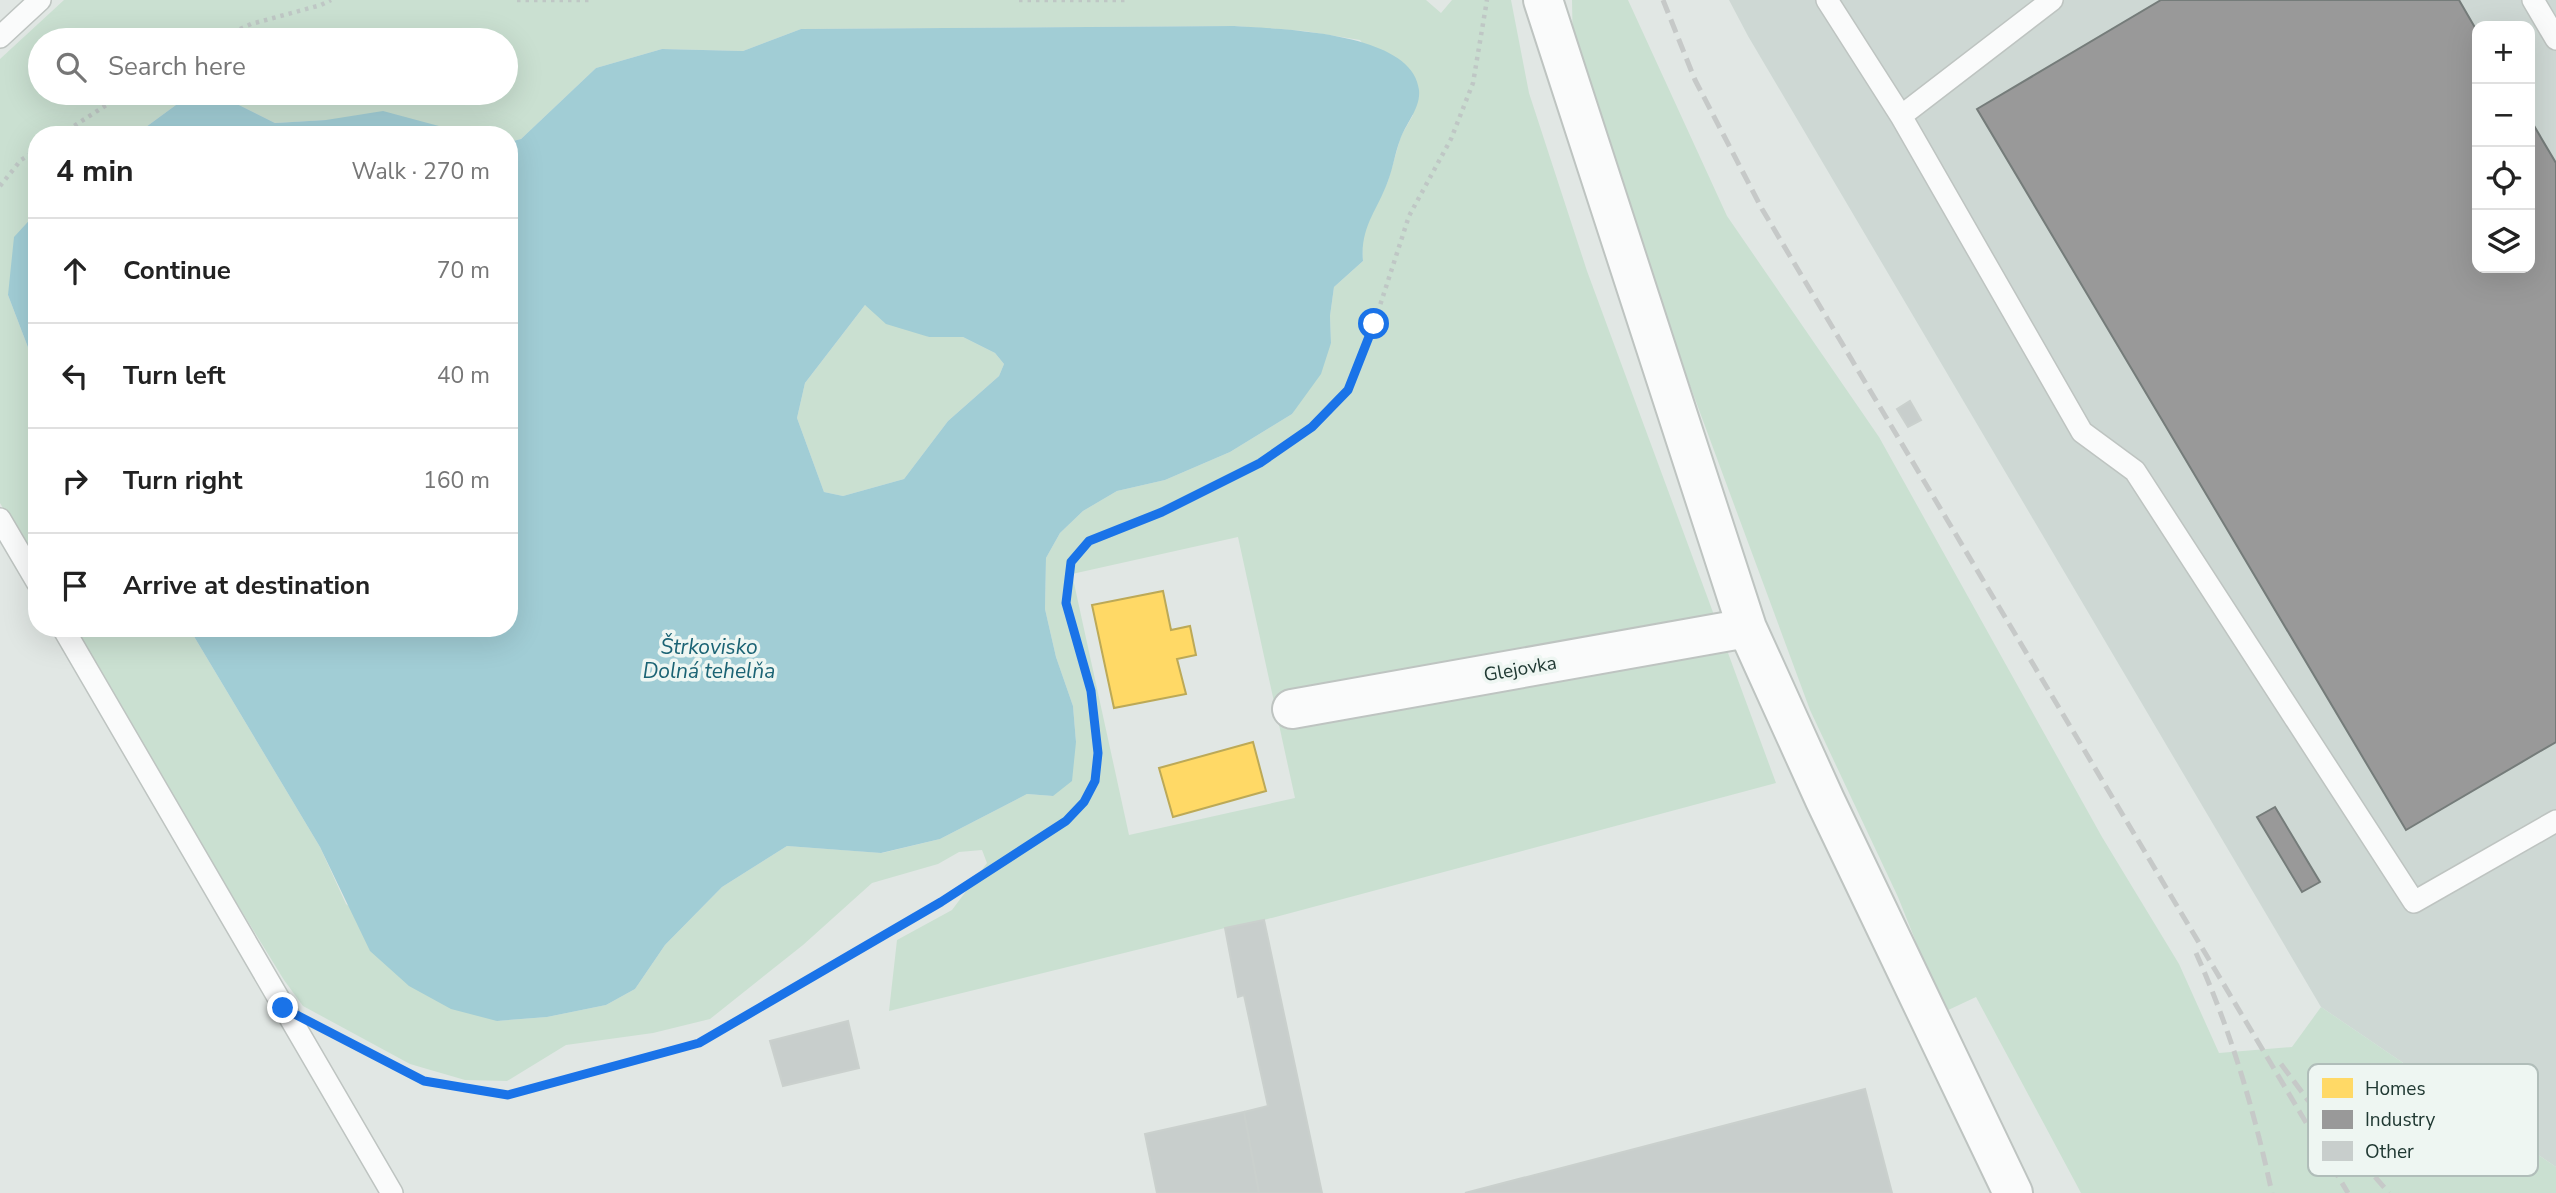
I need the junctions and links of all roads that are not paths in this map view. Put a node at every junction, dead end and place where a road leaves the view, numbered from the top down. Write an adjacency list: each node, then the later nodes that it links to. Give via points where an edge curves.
1 (40, 0): 6 (lane)
2 (1543, 0): 11 (street)
3 (1827, 0): 8 (lane)
4 (2052, 0): 8 (lane)
5 (2533, 0): 7 (lane)
6 (0, 37)
7 (2556, 39)
8 (1900, 116): 14 (lane, via 2082,432 2135,471 2414,902)
9 (0, 519): 10 (lane)
10 (28, 567)
11 (1747, 628): 13 (street, Glejovka); 16 (street)
12 (68, 637): 15 (lane)
13 (1292, 709)
14 (2556, 821)
15 (392, 1193)
16 (2013, 1193)

